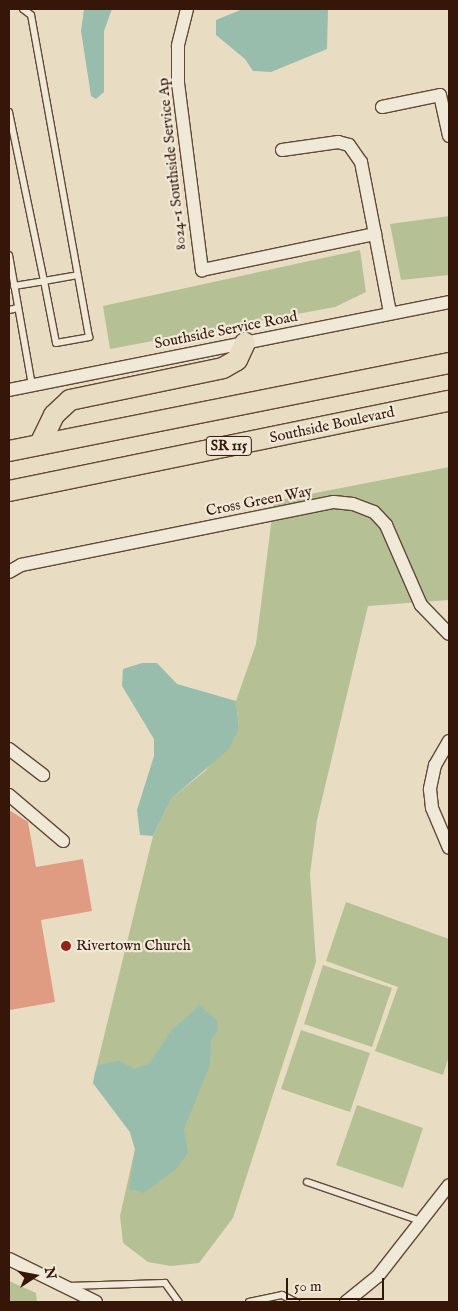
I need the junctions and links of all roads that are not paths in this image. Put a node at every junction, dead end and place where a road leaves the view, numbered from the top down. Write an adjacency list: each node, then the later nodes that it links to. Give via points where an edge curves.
1 (22, 9): 9 (lane, via 31,15)
2 (186, 9): 7 (street, 8024-1 Southside Service Ap, via 178,46 178,83 202,270)
3 (382, 107): 5 (street, via 440,95)
4 (9, 112): 10 (lane)
5 (449, 136)
6 (282, 150): 7 (street, via 338,142 349,145 361,162)
7 (375, 234): 15 (street)
8 (9, 256): 11 (lane)
9 (77, 275): 10 (lane); 10 (lane, via 89,337 56,343)
10 (44, 281): 11 (lane)
11 (14, 286): 13 (lane)
12 (449, 302): 15 (street, Southside Service Road)
13 (18, 308): 14 (lane); 18 (lane)
14 (9, 310)
15 (390, 313): 16 (street, Southside Service Road)
16 (245, 343): 18 (street, Southside Service Road); 21 (highway, via 237,360 223,368 70,400 54,415)
17 (449, 363): 21 (highway)
18 (32, 386): 19 (street, Southside Service Road)
19 (9, 390)
20 (449, 401): 23 (highway, Southside Boulevard / SR 115)
21 (40, 444): 22 (highway)
22 (9, 451)
23 (9, 491)
24 (9, 572): 25 (street, Cross Green Way, via 31,563 334,502 353,504 374,512 386,525 421,605)
25 (449, 634)
26 (449, 740): 31 (street, via 435,765 430,789 432,808)
27 (9, 748): 28 (street)
28 (43, 775)
29 (9, 795): 30 (street)
30 (63, 841)
31 (449, 848)
32 (307, 1182): 34 (lane)
33 (449, 1185): 34 (street)
34 (421, 1222): 41 (street, via 378,1276)
35 (9, 1259): 36 (street)
36 (66, 1286): 37 (street); 38 (lane, via 107,1282 165,1283)
37 (96, 1302)
38 (179, 1302)
39 (249, 1302): 40 (lane, via 282,1295)
40 (296, 1302)
41 (346, 1302)

